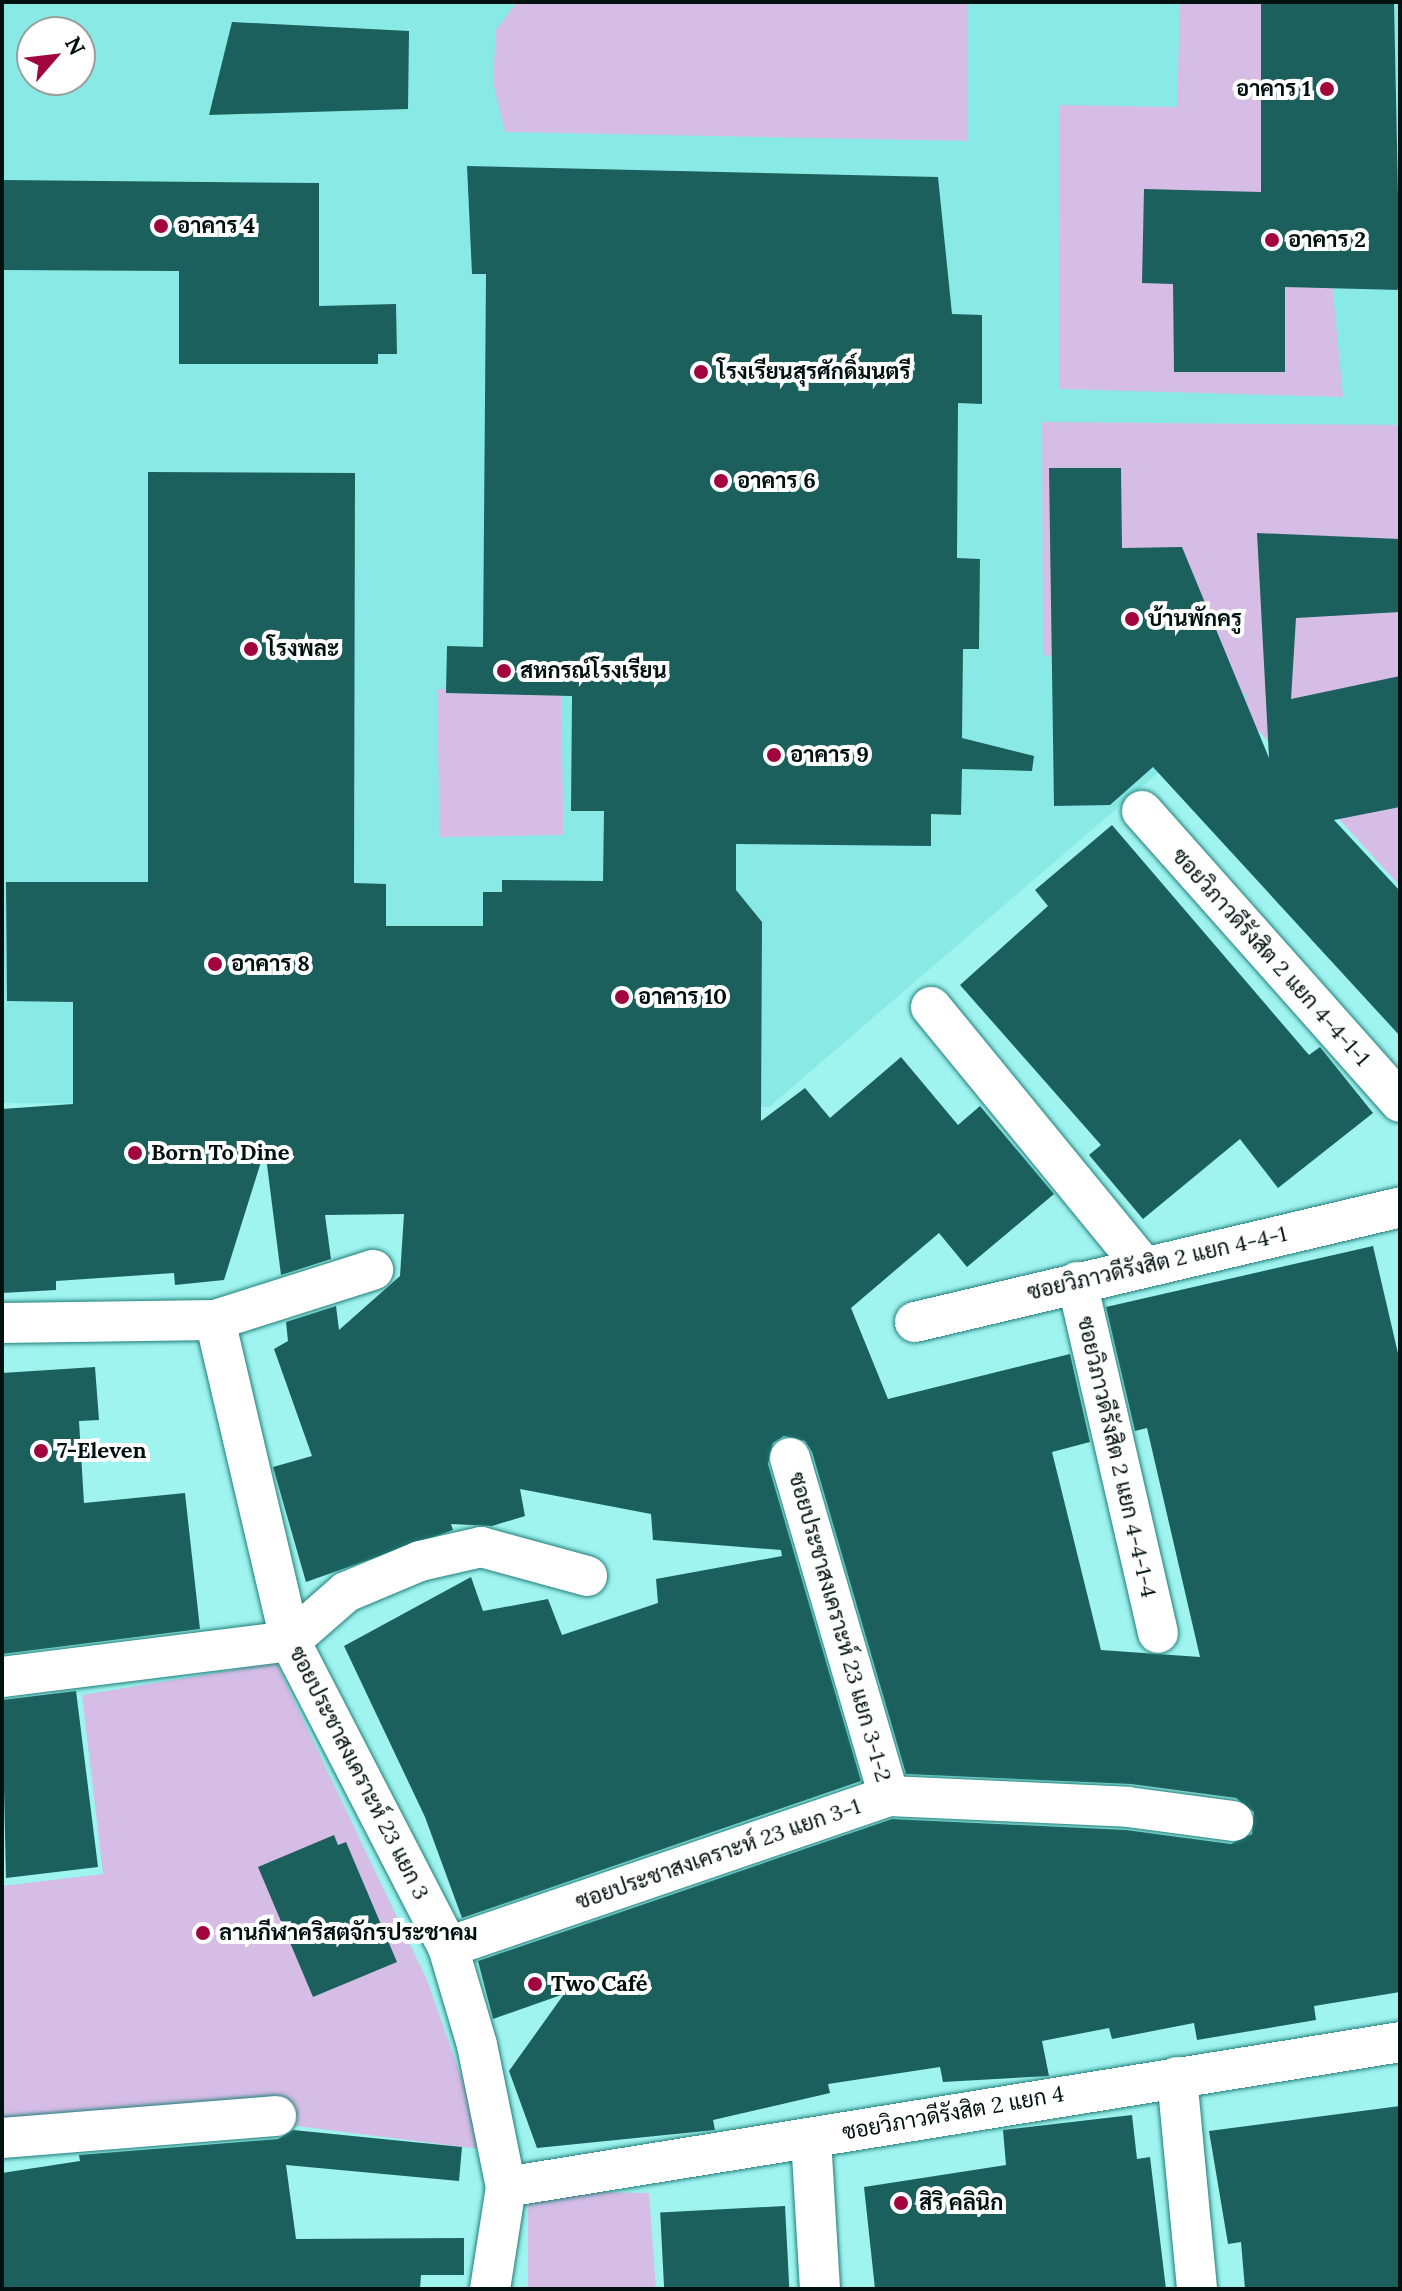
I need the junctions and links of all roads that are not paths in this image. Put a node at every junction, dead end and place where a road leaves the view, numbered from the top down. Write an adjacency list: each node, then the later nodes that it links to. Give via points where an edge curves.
1 (1142, 811): 3 (street, ซอยวิภาวดีรังสิต 2 แยก 4-4-1-1)
2 (931, 1007): 5 (street)
3 (1400, 1102)
4 (1400, 1208): 5 (street, ซอยวิภาวดีรังสิต 2 แยก 4-4-1)
5 (1143, 1266): 7 (street, ซอยวิภาวดีรังสิต 2 แยก 4-4-1)
6 (373, 1270): 8 (street)
7 (1077, 1282): 9 (street, ซอยวิภาวดีรังสิต 2 แยก 4-4-1); 13 (street, ซอยวิภาวดีรังสิต 2 แยก 4-4-1-4)
8 (215, 1320): 10 (street); 14 (street, ซอยประชาสงเคราะห์ 23 แยก 3)
9 (915, 1322)
10 (2, 1323)
11 (790, 1458): 16 (street, ซอยประชาสงเคราะห์ 23 แยก 3-1-2)
12 (587, 1576): 14 (street, via 481,1547 420,1561 346,1592)
13 (1158, 1633)
14 (290, 1641): 15 (street); 18 (street, ซอยประชาสงเคราะห์ 23 แยก 3)
15 (2, 1677)
16 (889, 1796): 17 (street, ซอยประชาสงเคราะห์ 23 แยก 3-1, via 1128,1807); 18 (street, ซอยประชาสงเคราะห์ 23 แยก 3-1)
17 (1233, 1821)
18 (448, 1947): 24 (street, ซอยประชาสงเคราะห์ 23 แยก 3, via 504,2150)
19 (1400, 2042): 20 (street, ซอยวิภาวดีรังสิต 2 แยก 4)
20 (1177, 2077): 23 (street, ซอยวิภาวดีรังสิต 2 แยก 4); 27 (street)
21 (276, 2116): 22 (street)
22 (2, 2138)
23 (811, 2138): 24 (street, ซอยวิภาวดีรังสิต 2 แยก 4); 26 (street)
24 (506, 2187): 25 (street, ซอยประชาสงเคราะห์ 23 แยก 3)
25 (490, 2289)
26 (820, 2289)
27 (1197, 2289)

